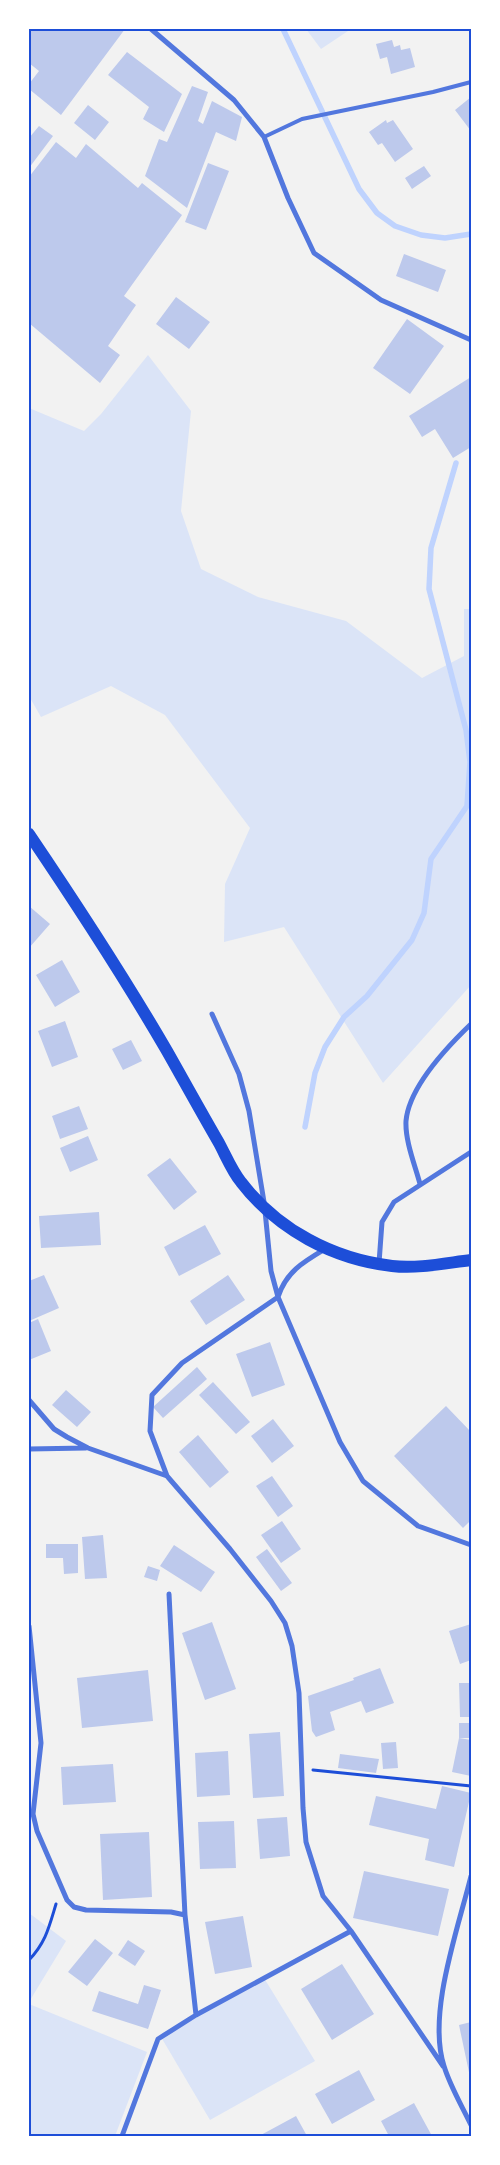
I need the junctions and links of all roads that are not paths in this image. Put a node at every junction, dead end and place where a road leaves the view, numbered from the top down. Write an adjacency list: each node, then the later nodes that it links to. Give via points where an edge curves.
1 (151, 29): 3 (street, via 234,100)
2 (471, 82): 3 (lane, via 302,119)
3 (264, 137): 4 (street, via 314,253 381,300)
4 (471, 340)
5 (29, 834): 10 (main road, via 83,914 166,1050 240,1181)
6 (212, 1014): 10 (street, via 239,1074 249,1112)
7 (471, 1024): 9 (street, via 426,1076 409,1103 406,1123)
8 (471, 1152): 9 (street)
9 (420, 1184): 13 (street, via 394,1202 382,1222)
10 (265, 1209): 11 (main road); 14 (street, via 271,1271)
11 (325, 1249): 13 (main road); 14 (street, via 302,1263 283,1282)
12 (471, 1260): 13 (main road, via 428,1265)
13 (379, 1264)
14 (278, 1297): 18 (street, via 182,1363 152,1394 150,1430); 19 (street, via 340,1442 364,1481 418,1526)
15 (29, 1400): 16 (street, via 54,1428)
16 (88, 1448): 17 (street); 18 (street)
17 (29, 1449)
18 (167, 1476): 24 (street, via 230,1549 285,1623 299,1693 306,1842 323,1896)
19 (471, 1545)
20 (169, 1594): 23 (street)
21 (29, 1626): 23 (street, via 41,1743 33,1814 37,1831 67,1900 74,1907 86,1910)
22 (471, 1876): 26 (street, via 442,1990 438,2033)
23 (185, 1915): 25 (street)
24 (350, 1931): 25 (street); 26 (street)
25 (196, 2015): 28 (street, via 158,2039)
26 (443, 2066): 27 (street)
27 (471, 2125)
28 (122, 2136)

